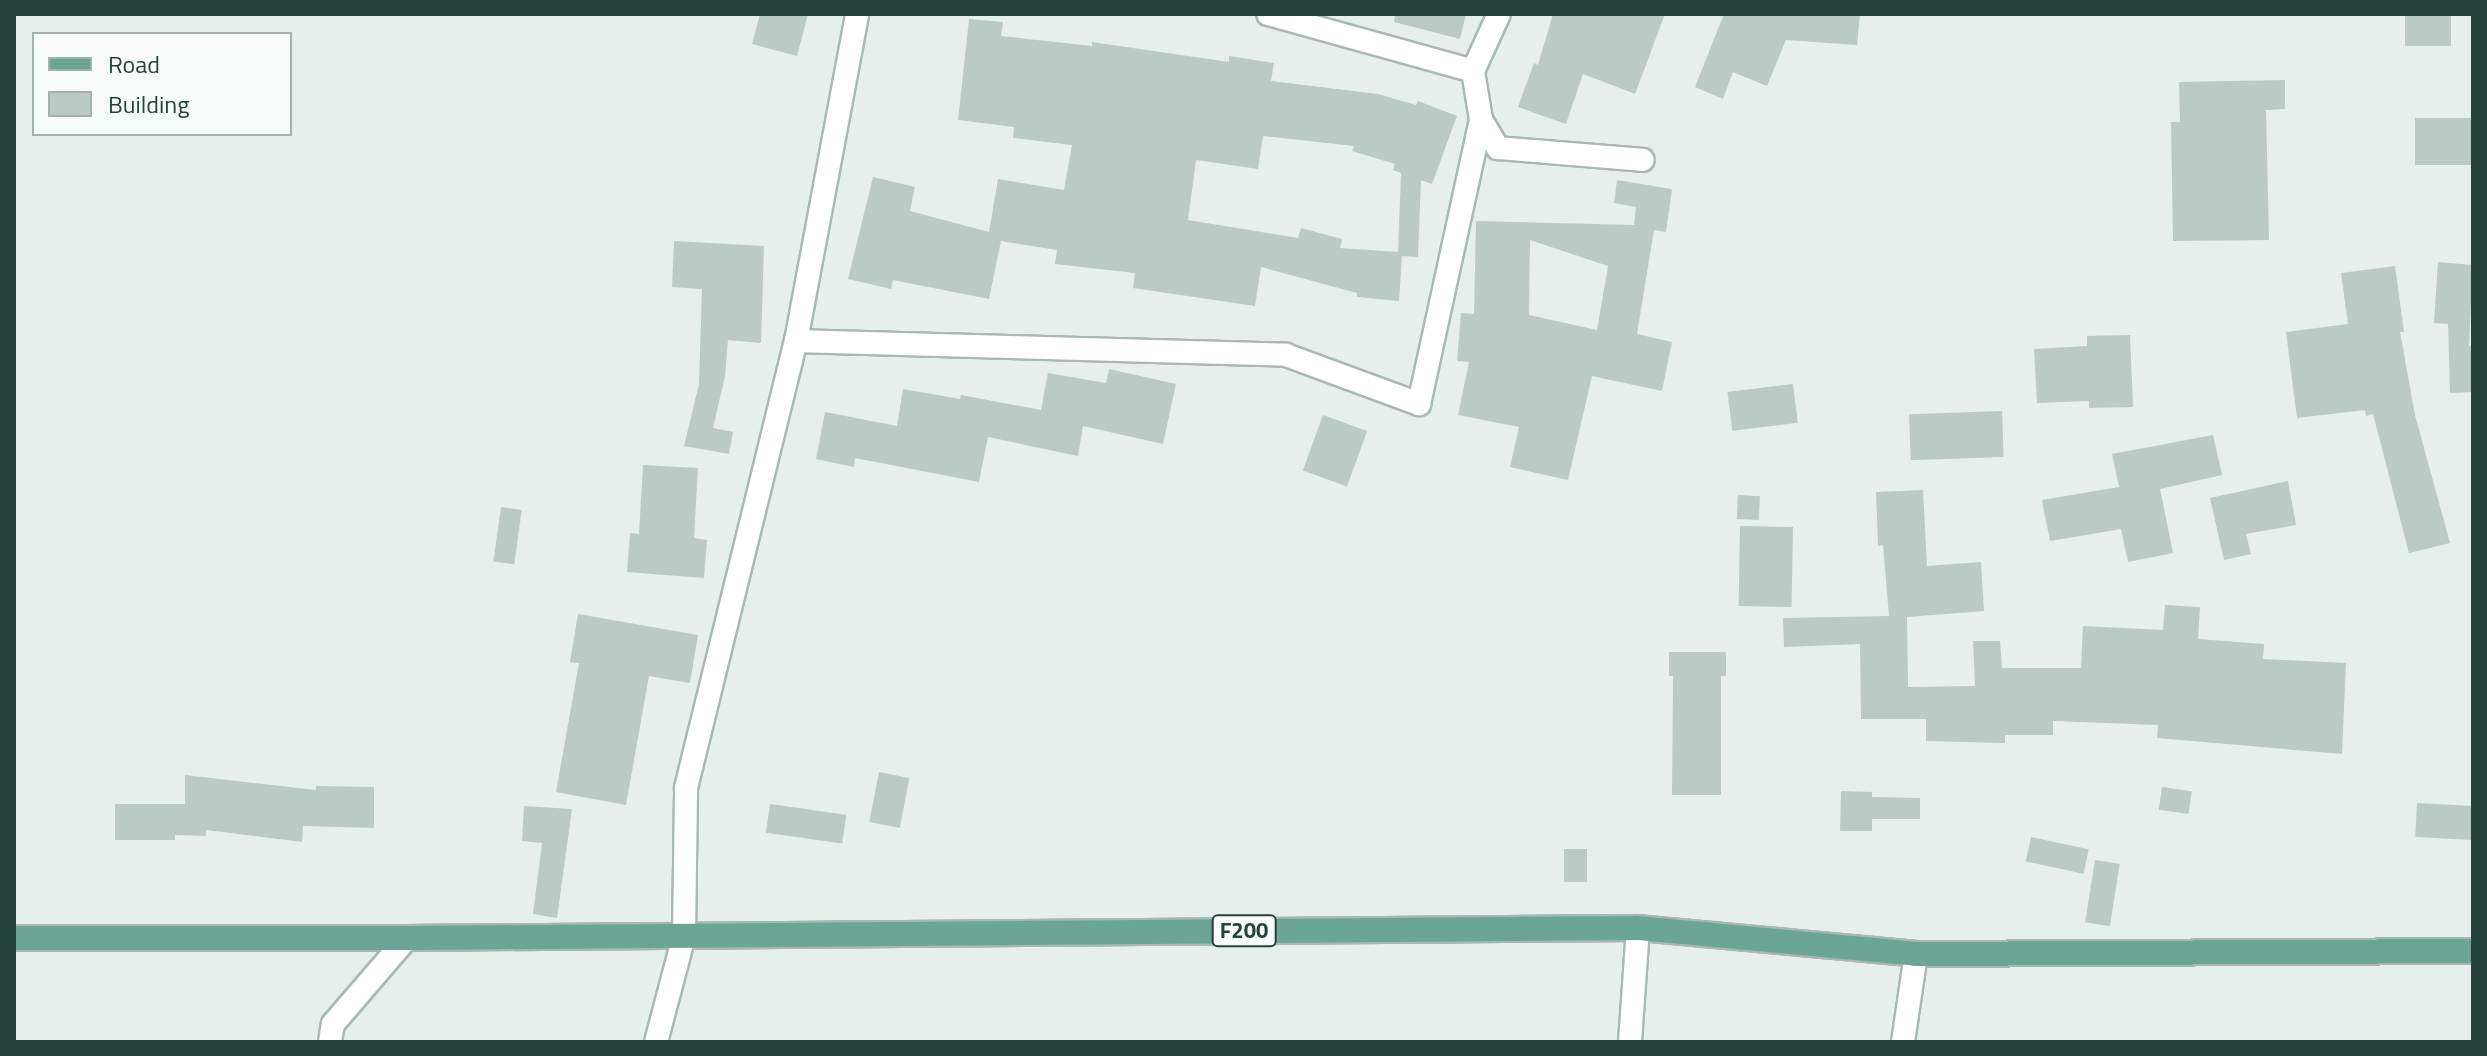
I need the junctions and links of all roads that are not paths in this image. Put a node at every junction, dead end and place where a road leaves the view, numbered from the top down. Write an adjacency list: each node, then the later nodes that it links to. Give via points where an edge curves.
1 (857, 14): 7 (street)
2 (1268, 14): 4 (street)
3 (1499, 14): 4 (street)
4 (1473, 71): 5 (street)
5 (1481, 120): 6 (street, via 1498,148); 7 (street, via 1419,404 1286,355)
6 (1643, 160)
7 (796, 341): 9 (street, via 686,788)
8 (1638, 928): 9 (main road, F200); 13 (main road, F200); 16 (street)
9 (684, 936): 11 (main road, F200); 15 (street)
10 (14, 938): 11 (main road, F200)
11 (407, 938): 14 (street, via 333,1024)
12 (2473, 951): 13 (main road, F200)
13 (1916, 954): 17 (street)
14 (330, 1042)
15 (656, 1042)
16 (1630, 1042)
17 (1903, 1042)

